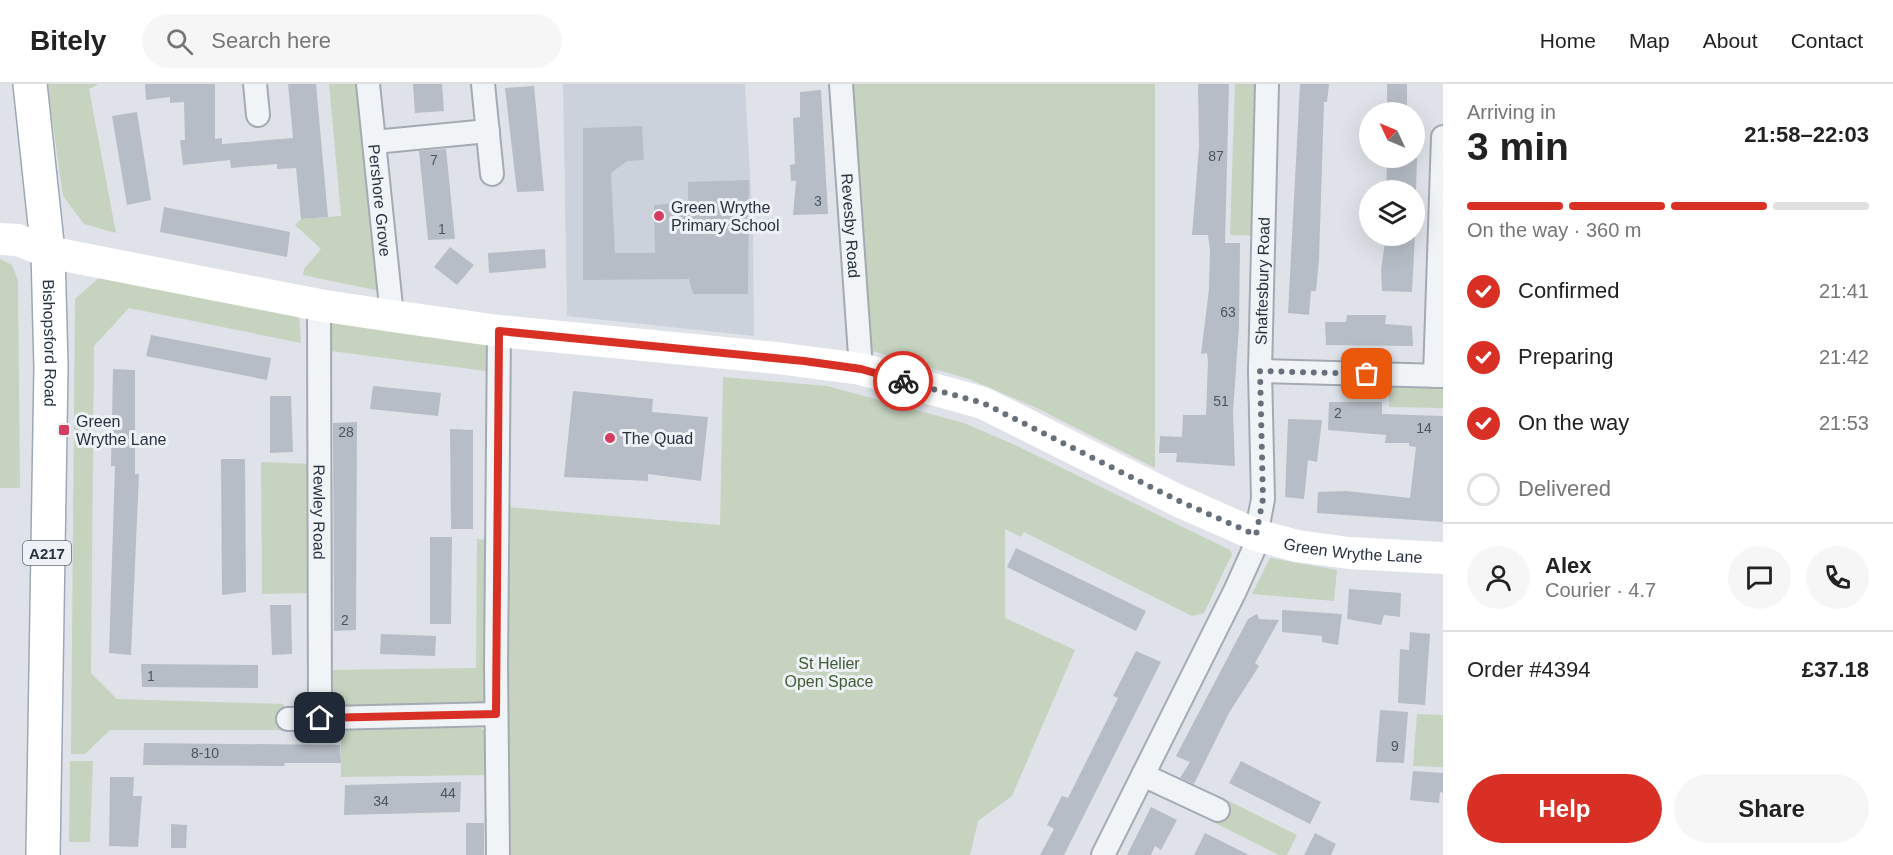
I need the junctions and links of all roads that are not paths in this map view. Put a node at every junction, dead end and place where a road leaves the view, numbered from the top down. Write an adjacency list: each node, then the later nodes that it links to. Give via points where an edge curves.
1 (30, 84): 13 (main road, Bishopsford Road / A217)
2 (255, 84): 7 (street)
3 (368, 84): 10 (street, Pershore Grove)
4 (483, 84): 8 (street)
5 (841, 84): 17 (street, Revesby Road)
6 (1267, 84): 18 (street, Shaftesbury Road)
7 (258, 115)
8 (488, 131): 10 (street); 11 (street)
9 (1443, 137): 19 (street)
10 (374, 142): 15 (street, Pershore Grove)
11 (492, 174)
12 (0, 239): 13 (street, Green Wrythe Lane, via 18,240)
13 (48, 252): 14 (street, Green Wrythe Lane); 27 (main road, Bishopsford Road / A217, via 51,367)
14 (319, 305): 15 (street, Green Wrythe Lane); 23 (street, Rewley Road)
15 (392, 316): 16 (street, Green Wrythe Lane)
16 (499, 331): 17 (street, Green Wrythe Lane); 22 (street)
17 (861, 369): 20 (street, Green Wrythe Lane, via 983,403)
18 (1260, 371): 19 (street); 20 (street, Shaftesbury Road, via 1263,499)
19 (1439, 376)
20 (1256, 535): 21 (street, Green Wrythe Lane, via 1326,550); 25 (street, Shaftesbury Road, via 1235,591)
21 (1443, 558)
22 (496, 714): 23 (street); 28 (street)
23 (320, 718): 24 (street)
24 (288, 719)
25 (1143, 775): 26 (street); 29 (street, Shaftesbury Road)
26 (1218, 810)
27 (43, 855)
28 (498, 855)
29 (1103, 855)

